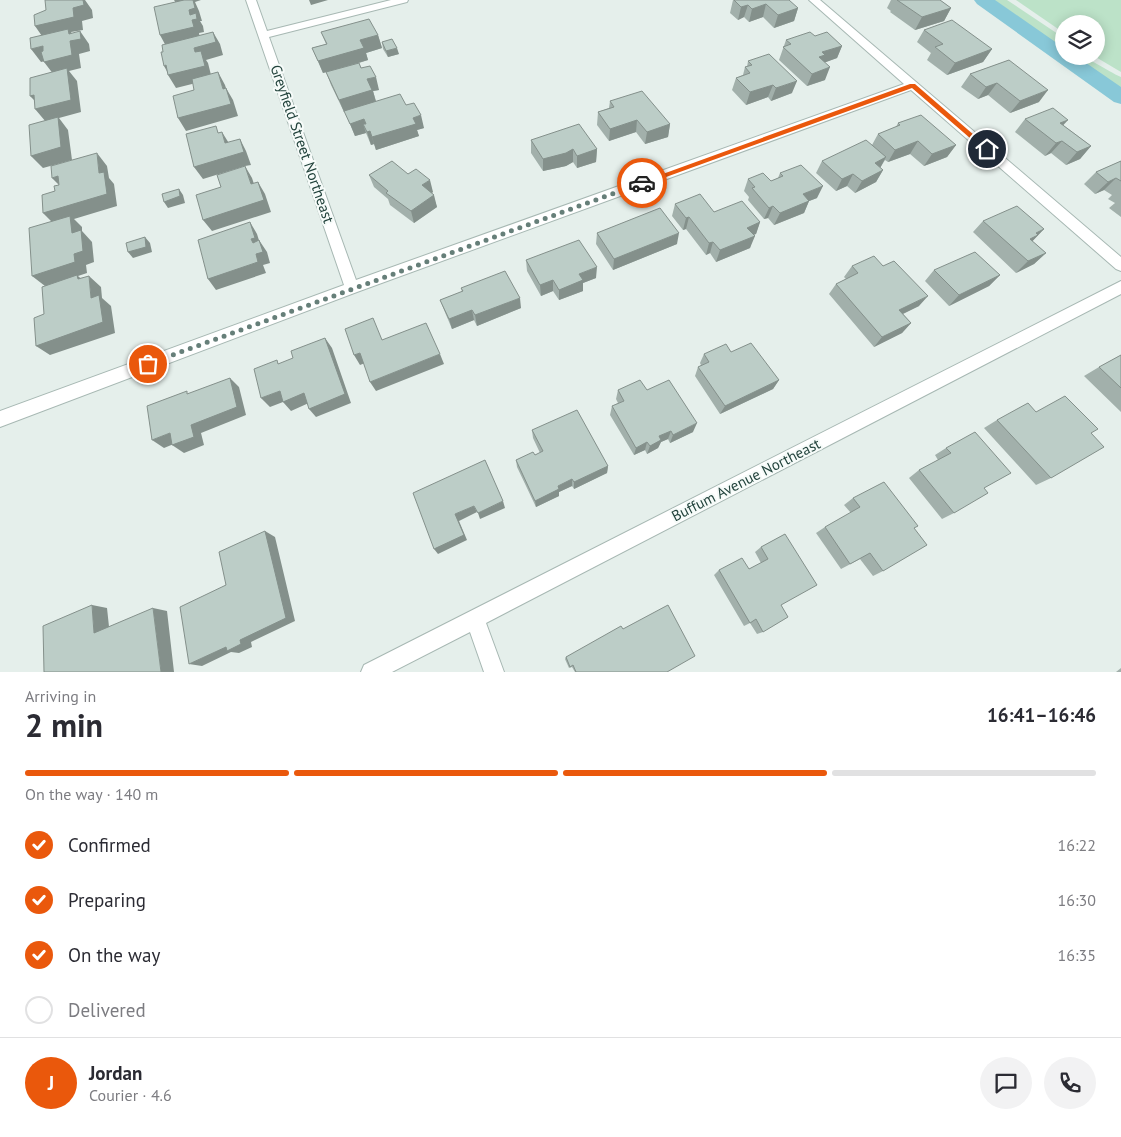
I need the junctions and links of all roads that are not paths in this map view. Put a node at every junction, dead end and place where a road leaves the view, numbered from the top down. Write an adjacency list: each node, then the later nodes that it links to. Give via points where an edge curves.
1 (251, 0): 4 (street, Greyfield Street Northeast)
2 (402, 0): 4 (street)
3 (814, 0): 5 (street)
4 (265, 35): 8 (street, Greyfield Street Northeast)
5 (913, 85): 6 (street); 8 (street)
6 (1121, 265)
7 (1121, 287): 10 (street, Buffum Avenue Northeast)
8 (352, 288): 9 (street)
9 (0, 419)
10 (475, 620): 11 (street, Buffum Avenue Northeast); 12 (street)
11 (371, 672)
12 (494, 672)

